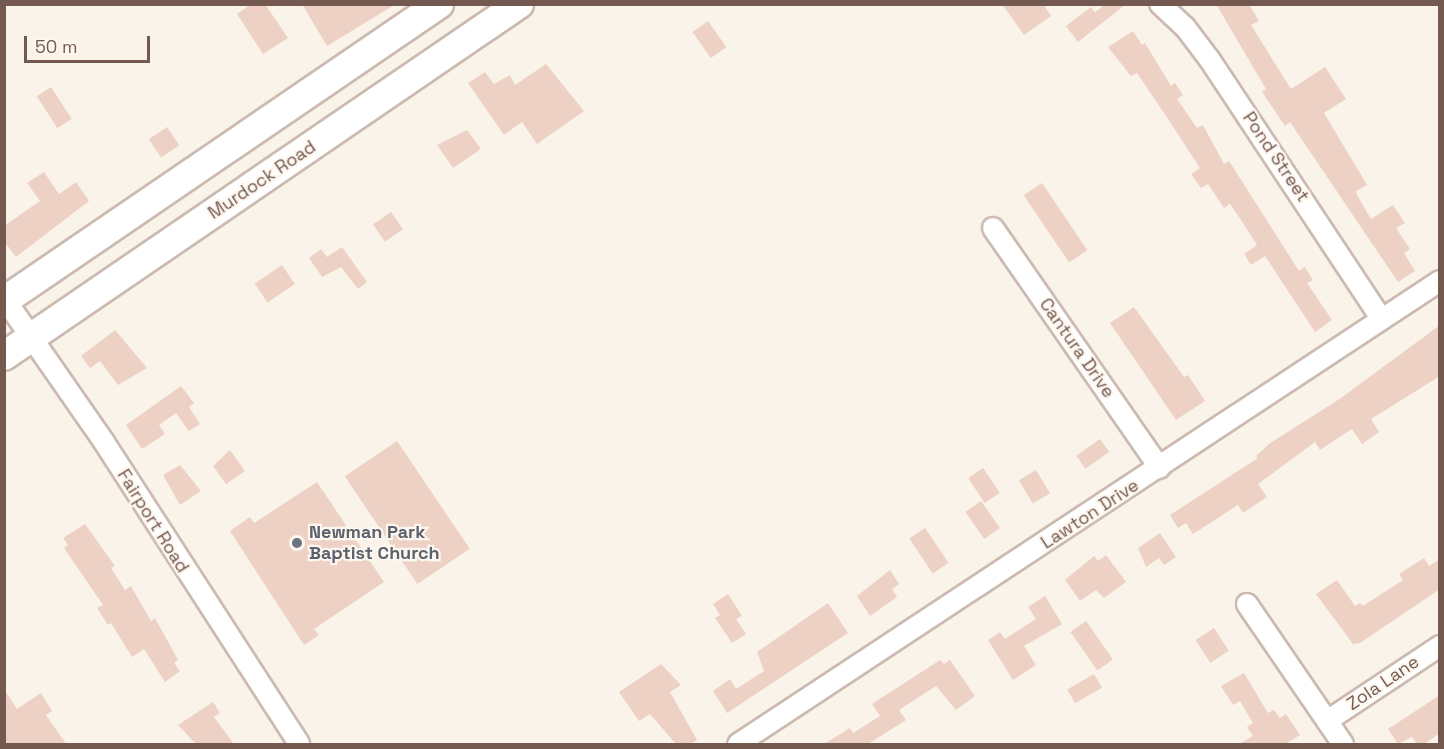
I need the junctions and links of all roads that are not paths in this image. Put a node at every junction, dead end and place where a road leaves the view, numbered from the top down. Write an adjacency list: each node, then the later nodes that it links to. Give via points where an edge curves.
1 (439, 4): 4 (main road)
2 (519, 4): 5 (main road, Murdock Road)
3 (1160, 4): 9 (street, Pond Street, via 1185,27 1210,60)
4 (389, 39): 5 (main road); 8 (main road)
5 (415, 76): 10 (main road, Murdock Road)
6 (993, 228): 12 (street, Cantura Drive)
7 (1440, 281): 9 (street, Lawton Drive)
8 (5, 300): 10 (street, Fairport Road)
9 (1380, 318): 12 (street, Lawton Drive)
10 (33, 336): 11 (main road, Murdock Road); 16 (street, Fairport Road)
11 (4, 356)
12 (1160, 468): 17 (street, Lawton Drive)
13 (1247, 604): 15 (street)
14 (1440, 646): 15 (street, Zola Lane)
15 (1327, 721): 18 (street)
16 (299, 744)
17 (738, 744)
18 (1343, 744)

